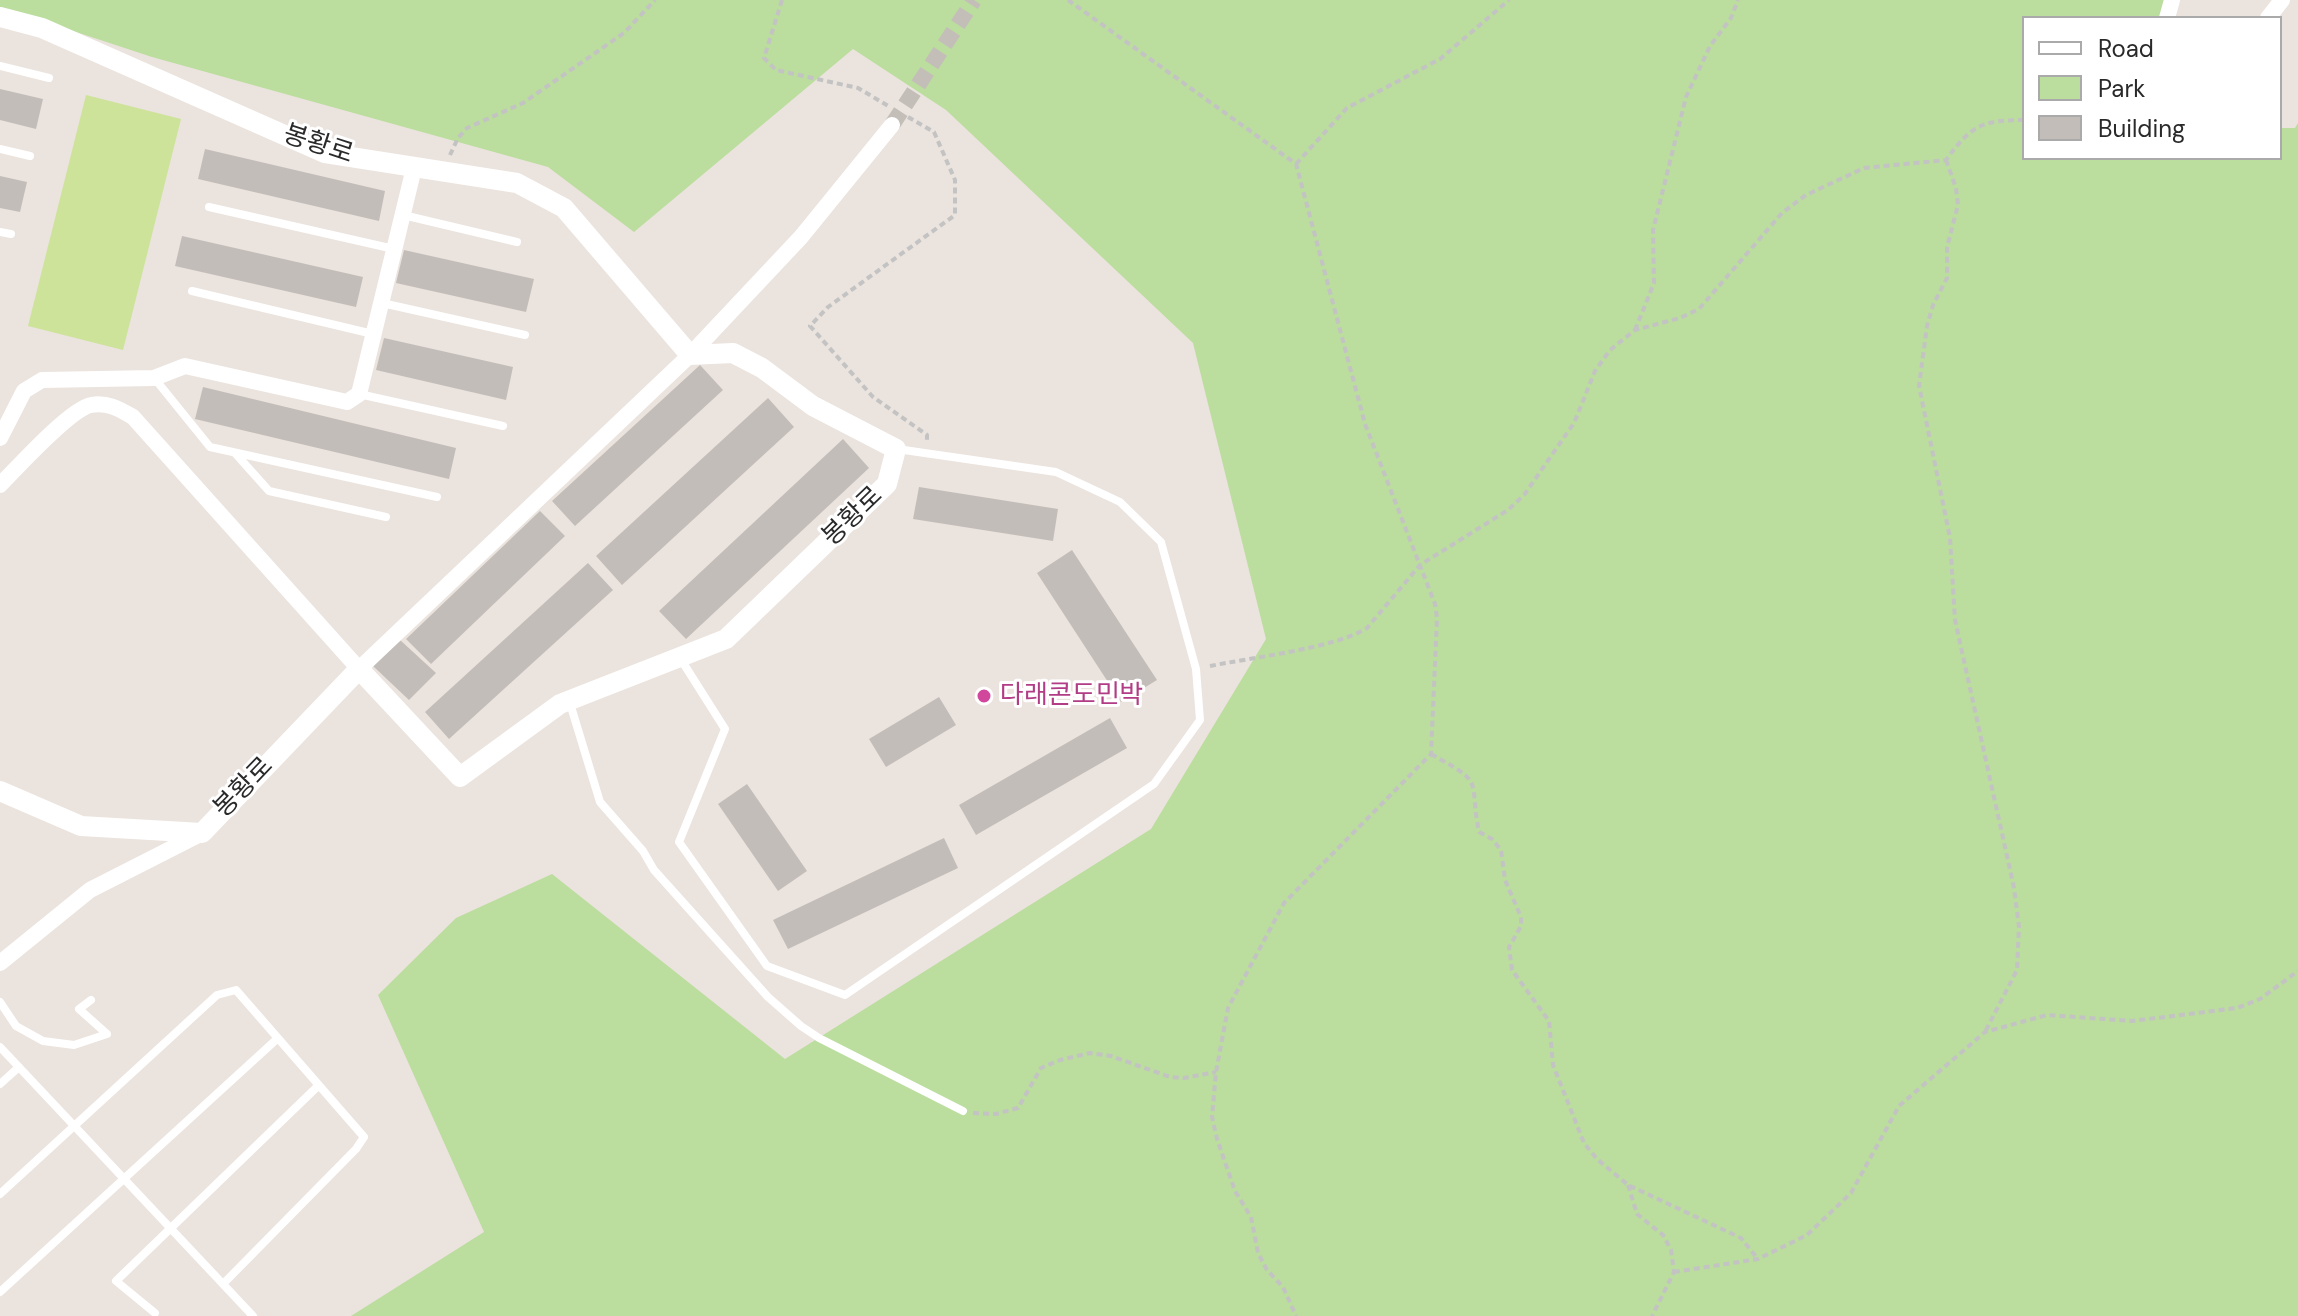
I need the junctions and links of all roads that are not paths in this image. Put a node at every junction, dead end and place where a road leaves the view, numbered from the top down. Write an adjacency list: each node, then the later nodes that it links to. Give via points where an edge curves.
1 (2282, 0): 2 (street)
2 (2270, 16)
3 (0, 17): 9 (street, 봉황로, via 42,28 325,153)
4 (0, 66): 5 (lane)
5 (49, 78)
6 (892, 125): 20 (street, via 801,237)
7 (0, 149): 8 (lane)
8 (30, 156)
9 (414, 168): 11 (street); 20 (street, 봉황로, via 517,183 564,208)
10 (209, 207): 15 (lane)
11 (403, 215): 14 (lane); 15 (street)
12 (0, 232): 13 (lane)
13 (11, 234)
14 (517, 242)
15 (394, 249): 17 (street)
16 (192, 291): 18 (lane)
17 (381, 303): 18 (street); 19 (lane)
18 (373, 334): 22 (street)
19 (525, 335)
20 (690, 355): 25 (street, via 733,353 813,406); 31 (street)
21 (154, 378): 22 (street, via 185,366 347,402); 24 (street, via 42,380 24,391); 26 (lane, via 210,447)
22 (359, 394): 23 (lane)
23 (503, 426)
24 (0, 438)
25 (896, 449): 30 (street, 봉황로, via 887,484 818,551 726,639); 30 (lane, via 1056,472 1120,502 1161,542 1196,669 1200,720 1154,784 845,995 767,966 679,842 725,729)
26 (235, 452): 28 (lane); 29 (lane, via 269,491)
27 (0, 485): 31 (street, via 62,423 88,405 112,405 133,417)
28 (437, 497)
29 (386, 517)
30 (680, 657): 32 (street, 봉황로)
31 (359, 669): 32 (street, 봉황로, via 460,777); 34 (street, 봉황로)
32 (569, 700): 43 (lane, via 600,802 768,997 819,1038)
33 (0, 791): 34 (street, 봉황로, via 81,826)
34 (202, 833): 35 (street, via 90,890)
35 (0, 963)
36 (91, 1000): 37 (lane, via 79,1009 107,1034 74,1045 43,1041 16,1026)
37 (0, 1002)
38 (278, 1038): 42 (lane); 44 (lane, via 236,990 217,995); 45 (lane)
39 (0, 1047): 40 (lane)
40 (19, 1067): 41 (lane); 44 (lane)
41 (0, 1084)
42 (319, 1085): 47 (lane); 48 (lane, via 364,1137)
43 (963, 1111)
44 (75, 1127): 45 (lane); 46 (lane)
45 (124, 1179): 47 (lane); 49 (lane)
46 (0, 1194)
47 (171, 1229): 48 (lane); 50 (lane, via 116,1281)
48 (223, 1284): 51 (lane)
49 (0, 1292)
50 (155, 1313)
51 (253, 1316)

